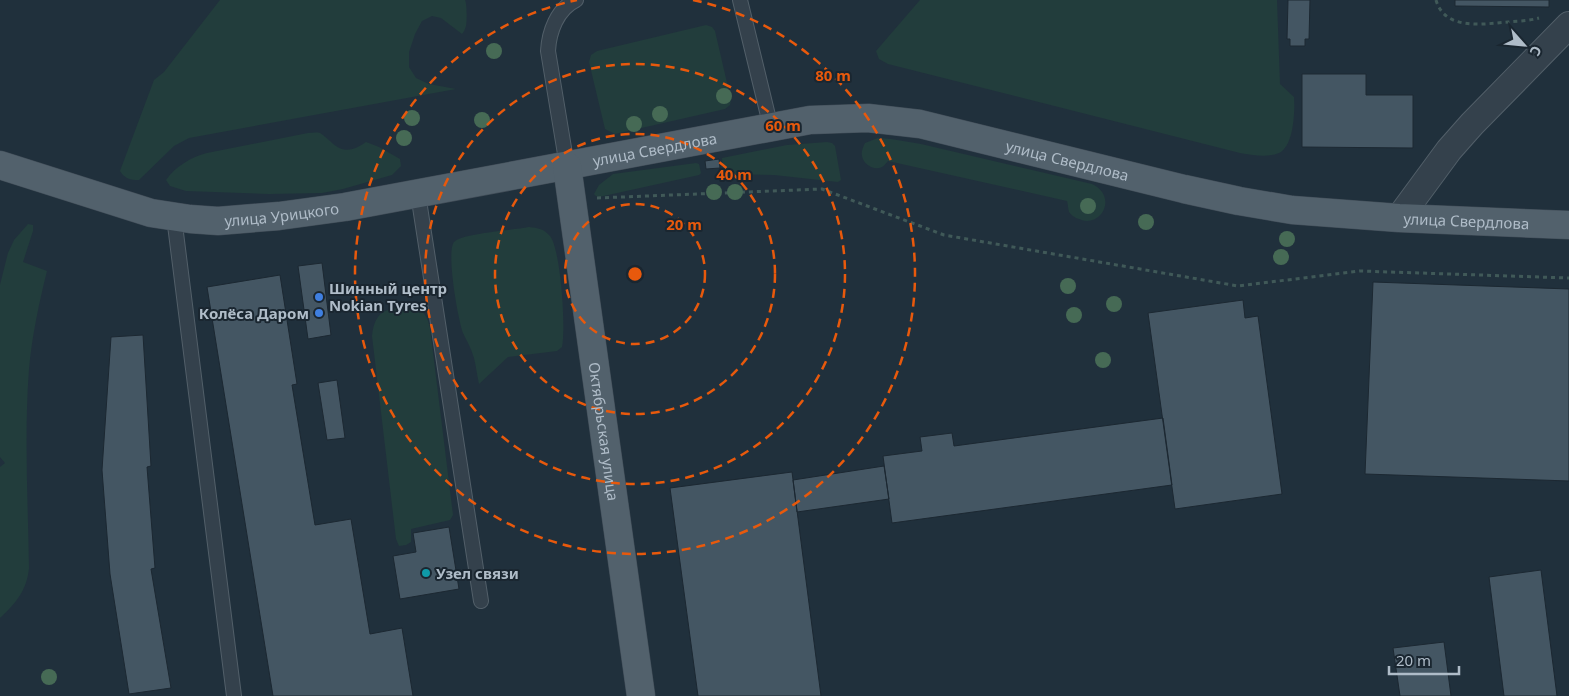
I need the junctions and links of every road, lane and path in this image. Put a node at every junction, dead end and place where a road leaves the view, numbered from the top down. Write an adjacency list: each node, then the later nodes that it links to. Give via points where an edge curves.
1 (576, 0): 8 (lane, via 561,12 548,44)
2 (740, 0): 6 (lane)
3 (1436, 0): 4 (path, via 1441,12 1466,24)
4 (1544, 16)
5 (1569, 25): 12 (street, via 1449,150)
6 (770, 128): 8 (main road, улица Свердлова); 12 (main road, улица Свердлова, via 810,120 894,120 1239,201 1310,212)
7 (0, 165): 11 (main road, улица Урицкого, via 151,213)
8 (568, 166): 9 (main road, улица Урицкого); 10 (main road, Октябрьская улица)
9 (418, 194): 11 (main road, улица Урицкого, via 279,216 218,221); 15 (lane)
10 (571, 199): 14 (path, via 822,189 944,235 1238,286 1360,271); 17 (main road, Октябрьская улица)
11 (174, 217): 16 (lane)
12 (1399, 218): 13 (main road, улица Свердлова)
13 (1569, 225)
14 (1569, 278)
15 (481, 601)
16 (234, 696)
17 (642, 696)

